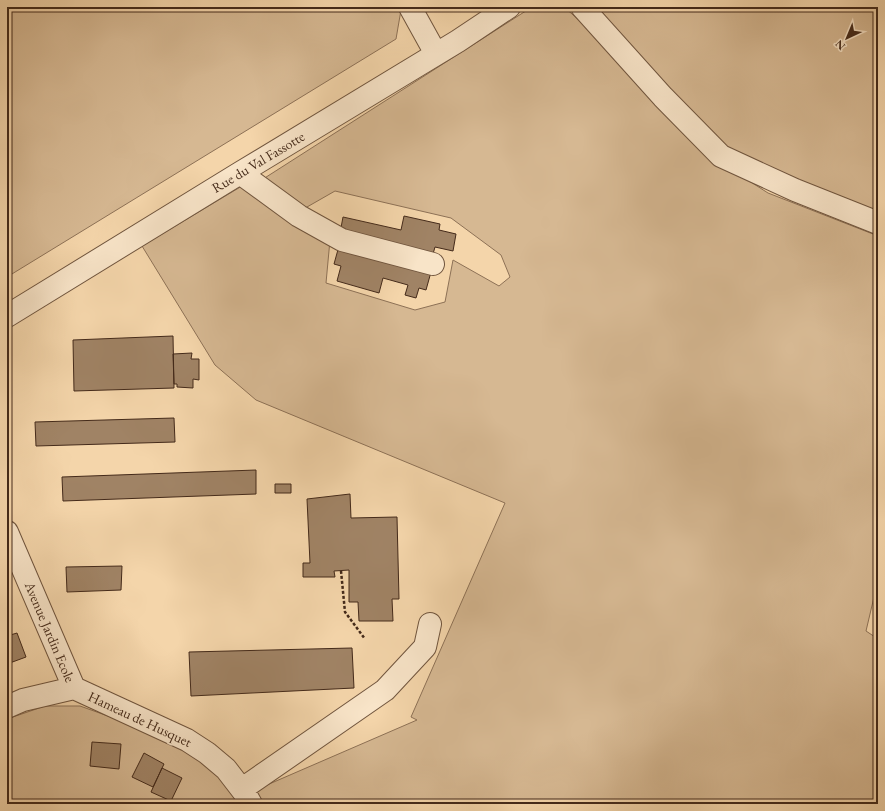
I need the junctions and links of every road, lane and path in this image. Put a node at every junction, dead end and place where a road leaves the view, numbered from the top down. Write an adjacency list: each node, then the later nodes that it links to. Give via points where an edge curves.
1 (410, 7): 4 (street)
2 (509, 7): 4 (street, Rue du Val Fassotte)
3 (582, 7): 6 (street, via 663,97 721,156)
4 (436, 54): 5 (street, Rue du Val Fassotte)
5 (240, 172): 7 (street, via 299,216 342,240); 8 (street, Rue du Val Fassotte)
6 (878, 224)
7 (433, 264)
8 (7, 316)
9 (7, 532): 13 (street, Avenue Jardin Ecole)
10 (341, 571): 12 (path, via 345,612)
11 (430, 624): 15 (street, via 425,647 385,690)
12 (365, 639)
13 (74, 688): 14 (street, Hameau de Husquet, via 23,700); 15 (street, Hameau de Husquet, via 187,740 207,752 226,769)
14 (7, 707)
15 (246, 797)

